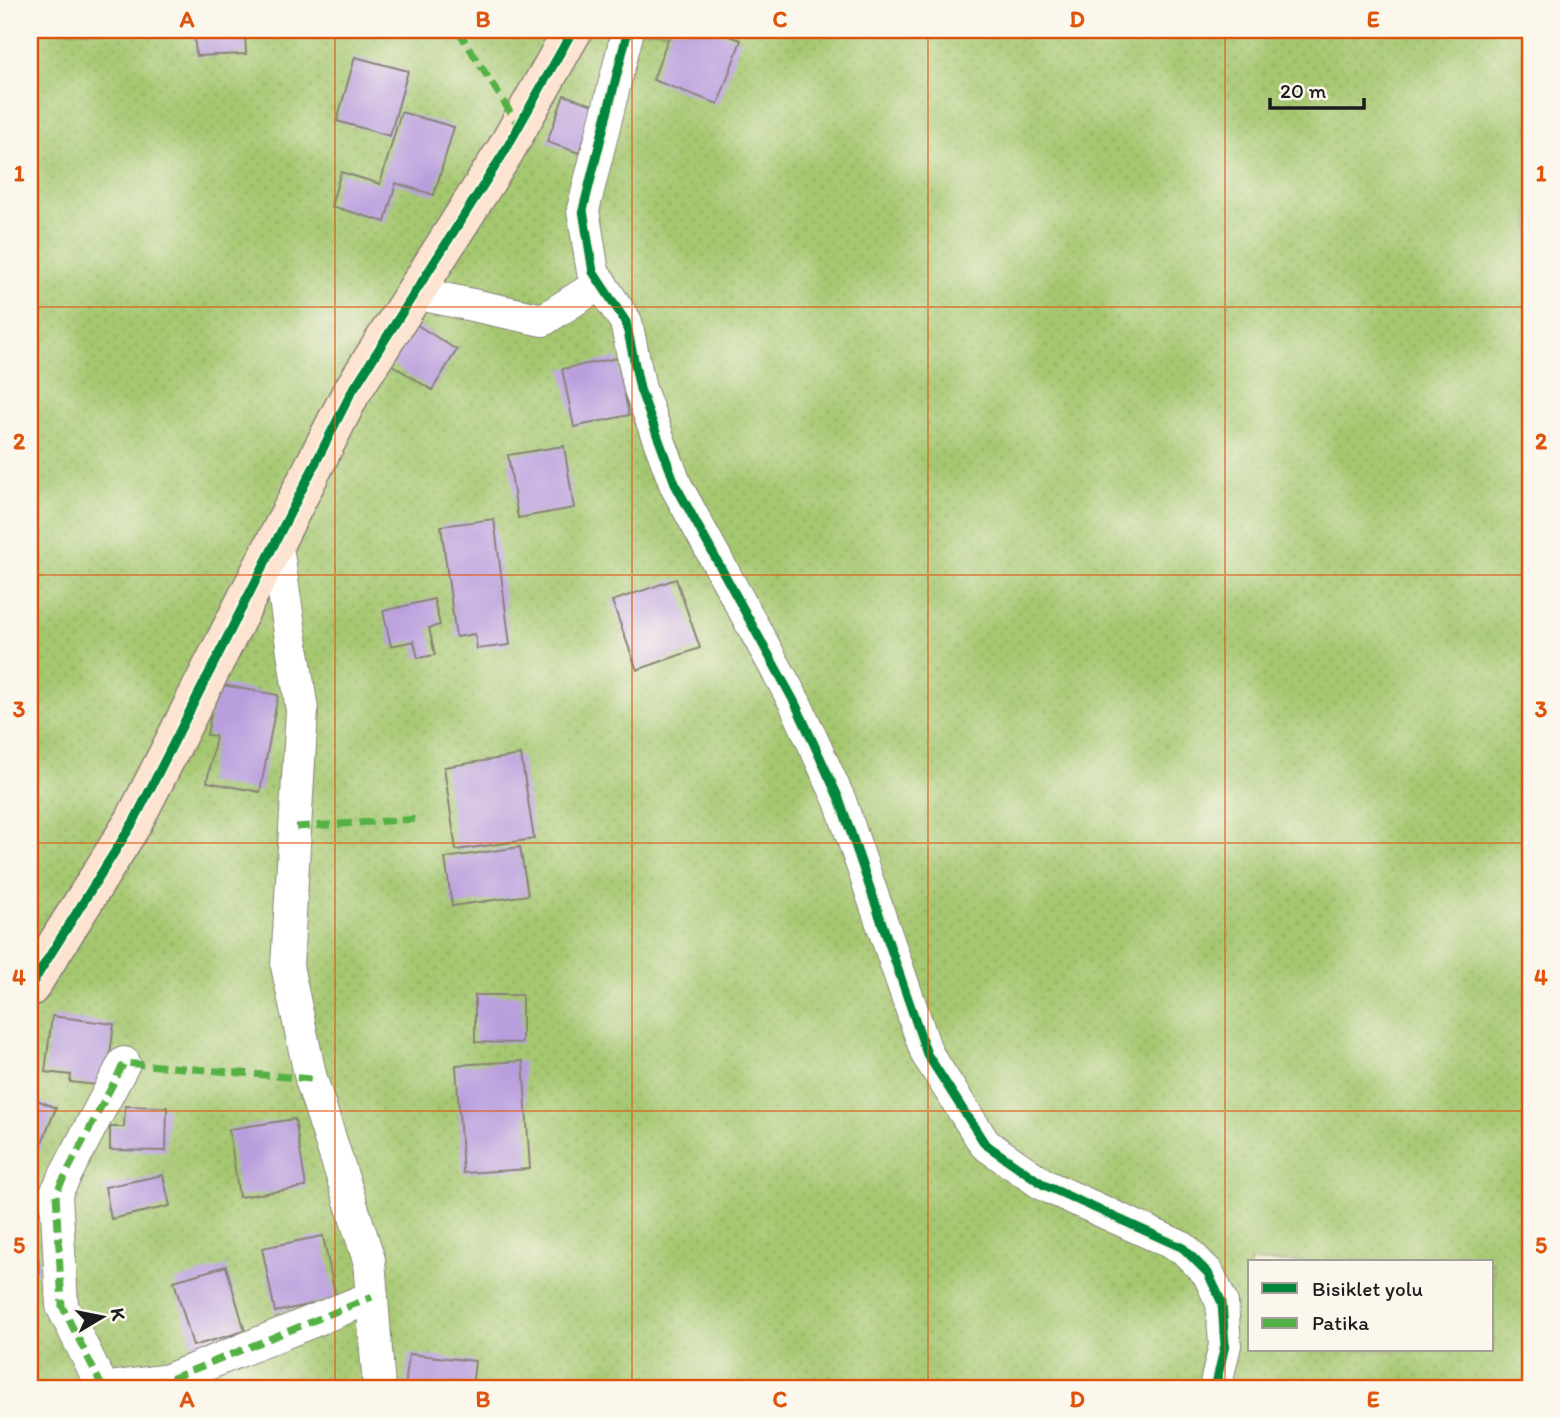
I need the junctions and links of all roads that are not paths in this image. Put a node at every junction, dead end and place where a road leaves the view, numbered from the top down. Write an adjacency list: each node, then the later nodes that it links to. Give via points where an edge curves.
1 (573, 30): 4 (street, via 505,151)
2 (628, 30): 3 (street, via 583,210 593,272)
3 (601, 283): 4 (street, via 543,320); 12 (street, via 626,322 640,389 676,486 795,703 841,801 927,1054 985,1144 1044,1185 1182,1248 1208,1273 1222,1303 1226,1345)
4 (415, 293): 5 (street, via 351,393)
5 (276, 541): 6 (street, via 134,821); 8 (street, via 302,710 287,966 311,1079 369,1260)
6 (30, 987)
7 (124, 1063): 9 (street, via 56,1193 62,1306)
8 (372, 1297): 10 (street, via 168,1380); 11 (street)
9 (103, 1388)
10 (109, 1388)
11 (379, 1388)
12 (1215, 1388)

